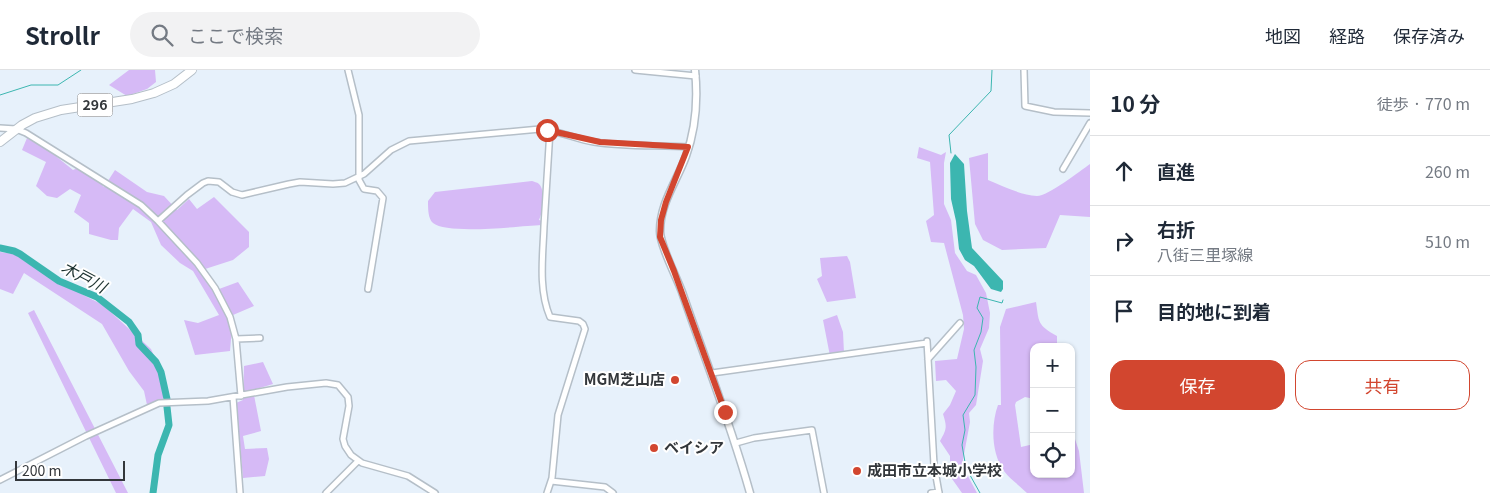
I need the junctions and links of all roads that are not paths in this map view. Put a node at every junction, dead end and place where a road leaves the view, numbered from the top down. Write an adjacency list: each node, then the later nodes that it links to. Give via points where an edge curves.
1 (192, 70): 9 (highway, 296, via 154,94 47,114)
2 (348, 70): 14 (street, via 359,115)
3 (635, 70): 5 (street)
4 (1024, 70): 6 (street, via 1025,106 1054,112)
5 (696, 73): 12 (main road, via 697,100)
6 (1090, 113)
7 (1090, 123): 13 (street)
8 (0, 128): 9 (street)
9 (16, 129): 11 (highway, 296); 15 (street, via 140,205)
10 (550, 130): 12 (street, via 600,142); 14 (street, via 409,141 391,150); 27 (street, via 542,264 546,304 550,317 579,321 585,329 558,415)
11 (0, 142)
12 (688, 147): 21 (main road, via 666,202 660,237)
13 (1063, 169)
14 (358, 178): 15 (street, via 333,184 300,182 242,195 219,182 203,182); 16 (street, via 364,189 378,190 382,198)
15 (158, 221): 19 (street, via 215,288 230,317)
16 (368, 289)
17 (960, 323): 20 (street)
18 (260, 338): 19 (street)
19 (236, 339): 22 (street)
20 (928, 359): 21 (street, via 927,342); 28 (street, via 934,465)
21 (712, 374): 24 (main road)
22 (241, 396): 23 (street); 25 (street, via 320,383 338,386 346,393 349,402 345,446)
23 (233, 397): 26 (street, via 159,403); 29 (street)
24 (736, 443): 34 (main road); 35 (street, via 812,430)
25 (358, 461): 30 (street); 31 (street, via 405,474)
26 (0, 480)
27 (551, 481): 32 (street); 33 (street, via 608,488)
28 (939, 492): 36 (street)
29 (240, 493)
30 (326, 493)
31 (435, 493)
32 (547, 493)
33 (613, 493)
34 (750, 493)
35 (824, 493)
36 (930, 493)

